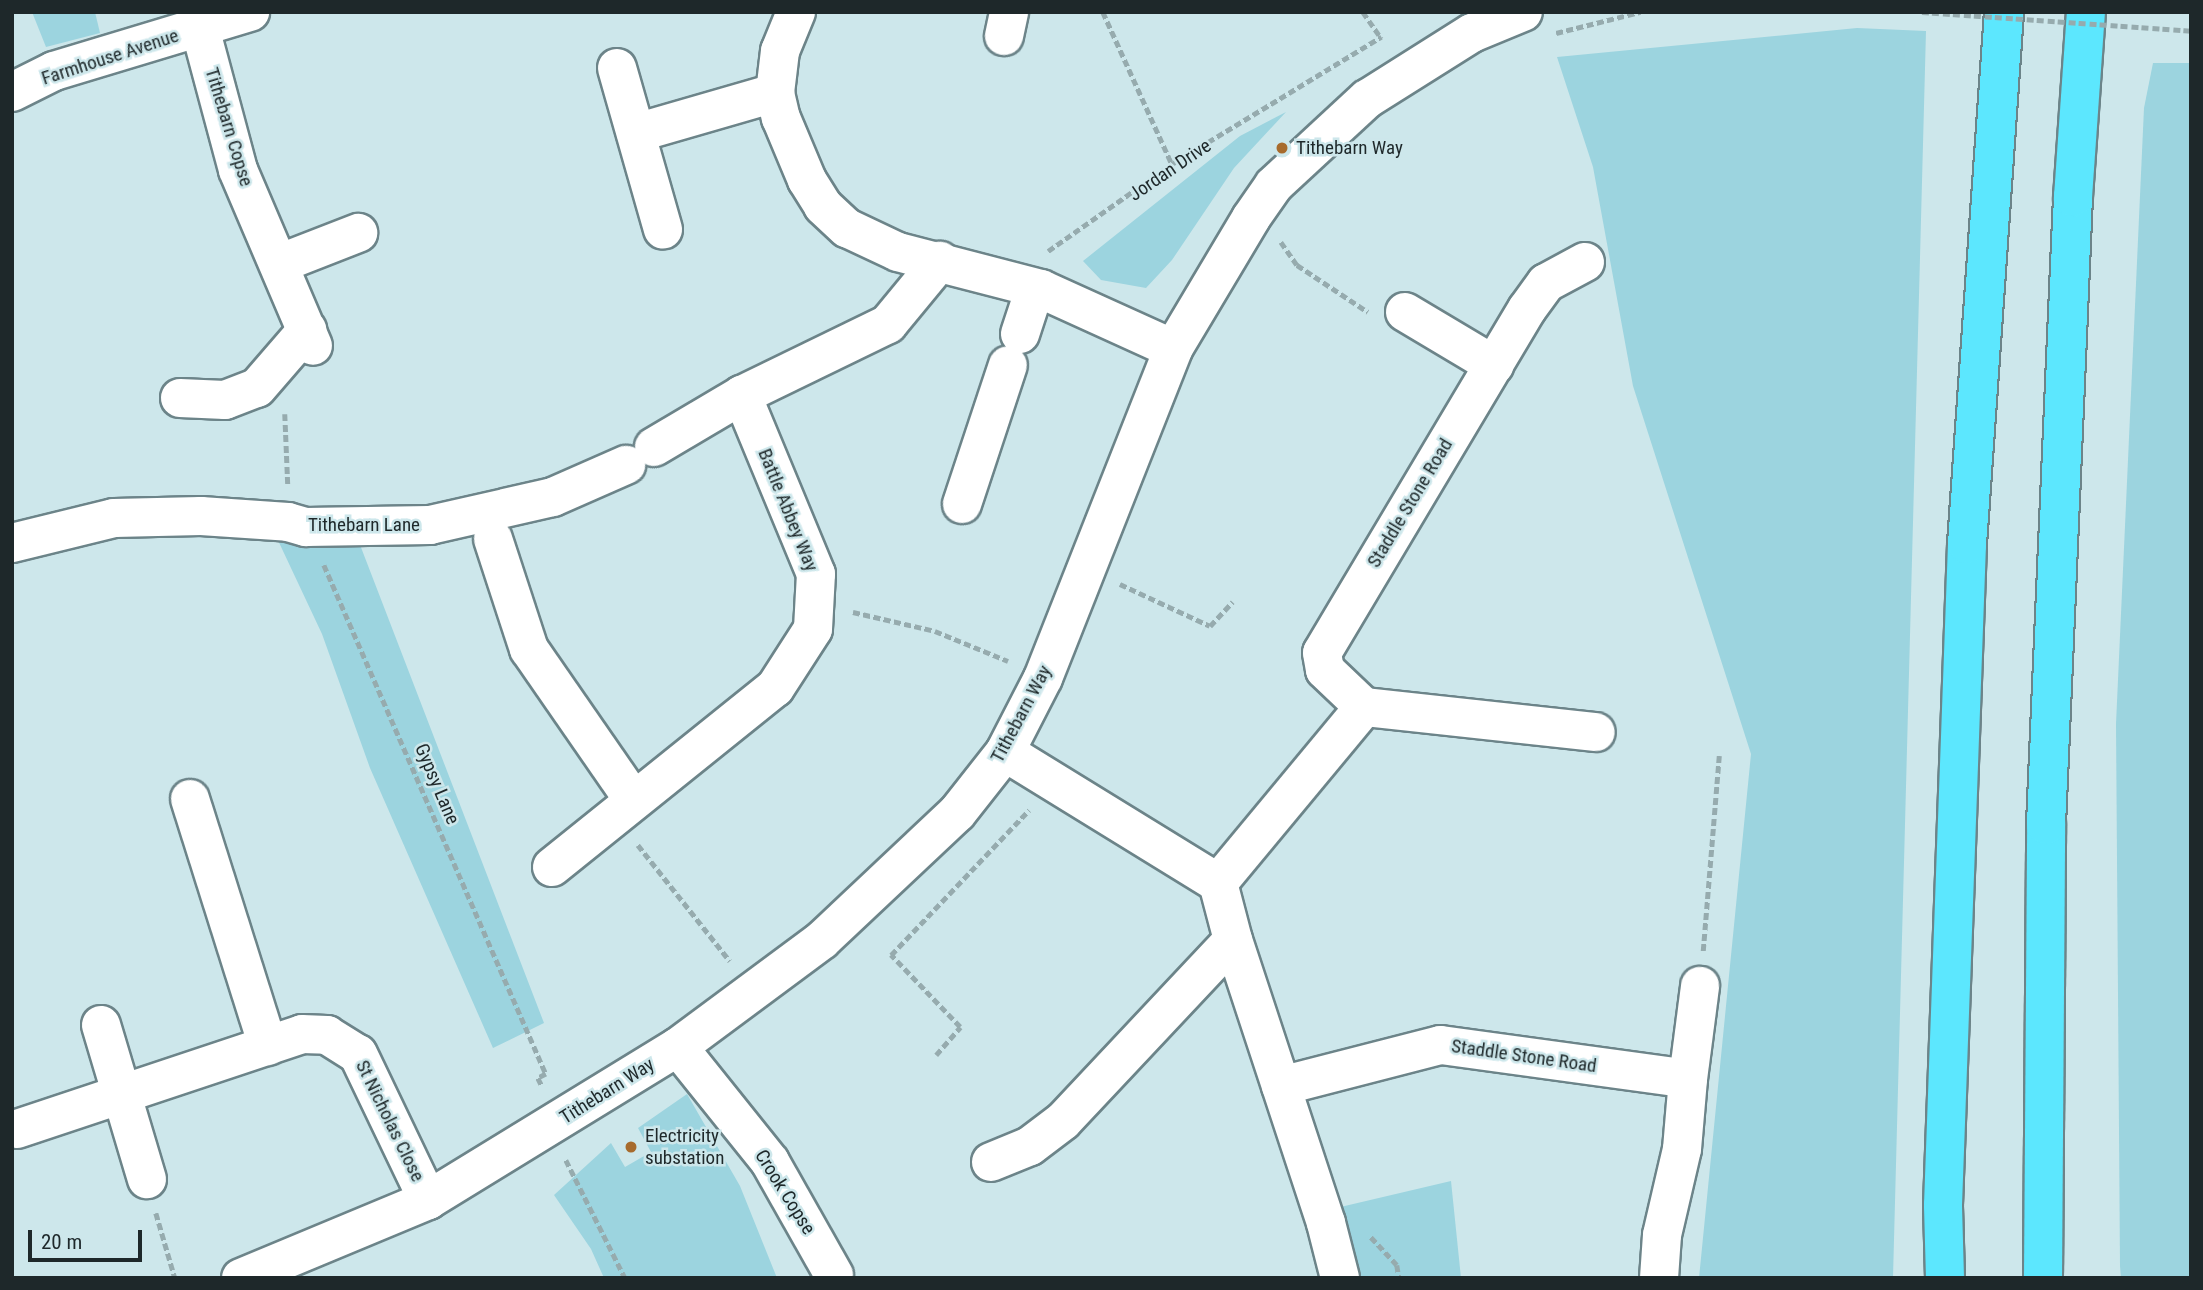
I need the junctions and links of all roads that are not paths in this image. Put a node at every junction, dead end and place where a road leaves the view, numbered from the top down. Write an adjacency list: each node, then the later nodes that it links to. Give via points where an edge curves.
1 (250, 12): 6 (street, Farmhouse Avenue)
2 (796, 12): 9 (street, via 780,51)
3 (1523, 12): 18 (street, Tithebarn Way, via 1472,33 1399,76 1307,153 1251,218)
4 (2004, 12): 44 (highway, via 1967,544)
5 (2086, 12): 51 (highway, via 2072,211 2046,825)
6 (200, 28): 8 (street, Farmhouse Avenue, via 54,71); 15 (street, Tithebarn Copse, via 238,170)
7 (617, 68): 10 (street)
8 (12, 92)
9 (775, 93): 10 (street); 13 (street, via 792,152 823,206 874,244)
10 (636, 133): 11 (street)
11 (663, 230)
12 (358, 233): 15 (street)
13 (940, 261): 16 (street); 20 (street, via 888,324)
14 (1585, 262): 19 (street, Staddle Stone Road, via 1545,284)
15 (281, 263): 21 (street, Tithebarn Copse, via 310,338 257,388 225,400)
16 (1021, 283): 18 (street); 22 (street, via 1014,350)
17 (1405, 312): 19 (street)
18 (1173, 349): 27 (street, Tithebarn Way, via 1043,678)
19 (1494, 365): 25 (street, Staddle Stone Road, via 1322,653 1325,670)
20 (742, 396): 24 (street, Tithebarn Lane, via 640,456 553,497 429,525 297,524 201,516 114,518); 29 (street, Battle Abbey Way, via 816,573 813,629 775,688)
21 (180, 398)
22 (962, 504)
23 (493, 539): 29 (street, via 528,649)
24 (12, 543)
25 (1364, 707): 26 (street); 31 (street)
26 (1596, 732)
27 (1005, 752): 31 (street); 36 (street, Tithebarn Way, via 957,813 822,940)
28 (190, 799): 35 (street)
29 (633, 799): 30 (street, Battle Abbey Way)
30 (552, 867)
31 (1218, 883): 32 (street)
32 (1234, 940): 38 (street); 41 (street, via 1063,1121 1030,1146)
33 (1700, 986): 37 (street)
34 (102, 1025): 39 (street)
35 (268, 1046): 39 (street, St Nicholas Close); 43 (street, St Nicholas Close, via 302,1034 327,1035 358,1054)
36 (678, 1047): 43 (street, Tithebarn Way); 45 (street, Crook Copse, via 770,1161)
37 (1688, 1079): 38 (street, Staddle Stone Road, via 1441,1045); 48 (street, via 1682,1149 1662,1235)
38 (1281, 1086): 47 (street)
39 (121, 1093): 40 (street, St Nicholas Close); 42 (street)
40 (17, 1129)
41 (991, 1162)
42 (147, 1179)
43 (428, 1200): 46 (street, Tithebarn Way)
44 (1943, 1205): 49 (highway); 50 (highway)
45 (834, 1275)
46 (241, 1278)
47 (1340, 1278)
48 (1659, 1278)
49 (1933, 1278)
50 (1945, 1278)
51 (2043, 1278)

